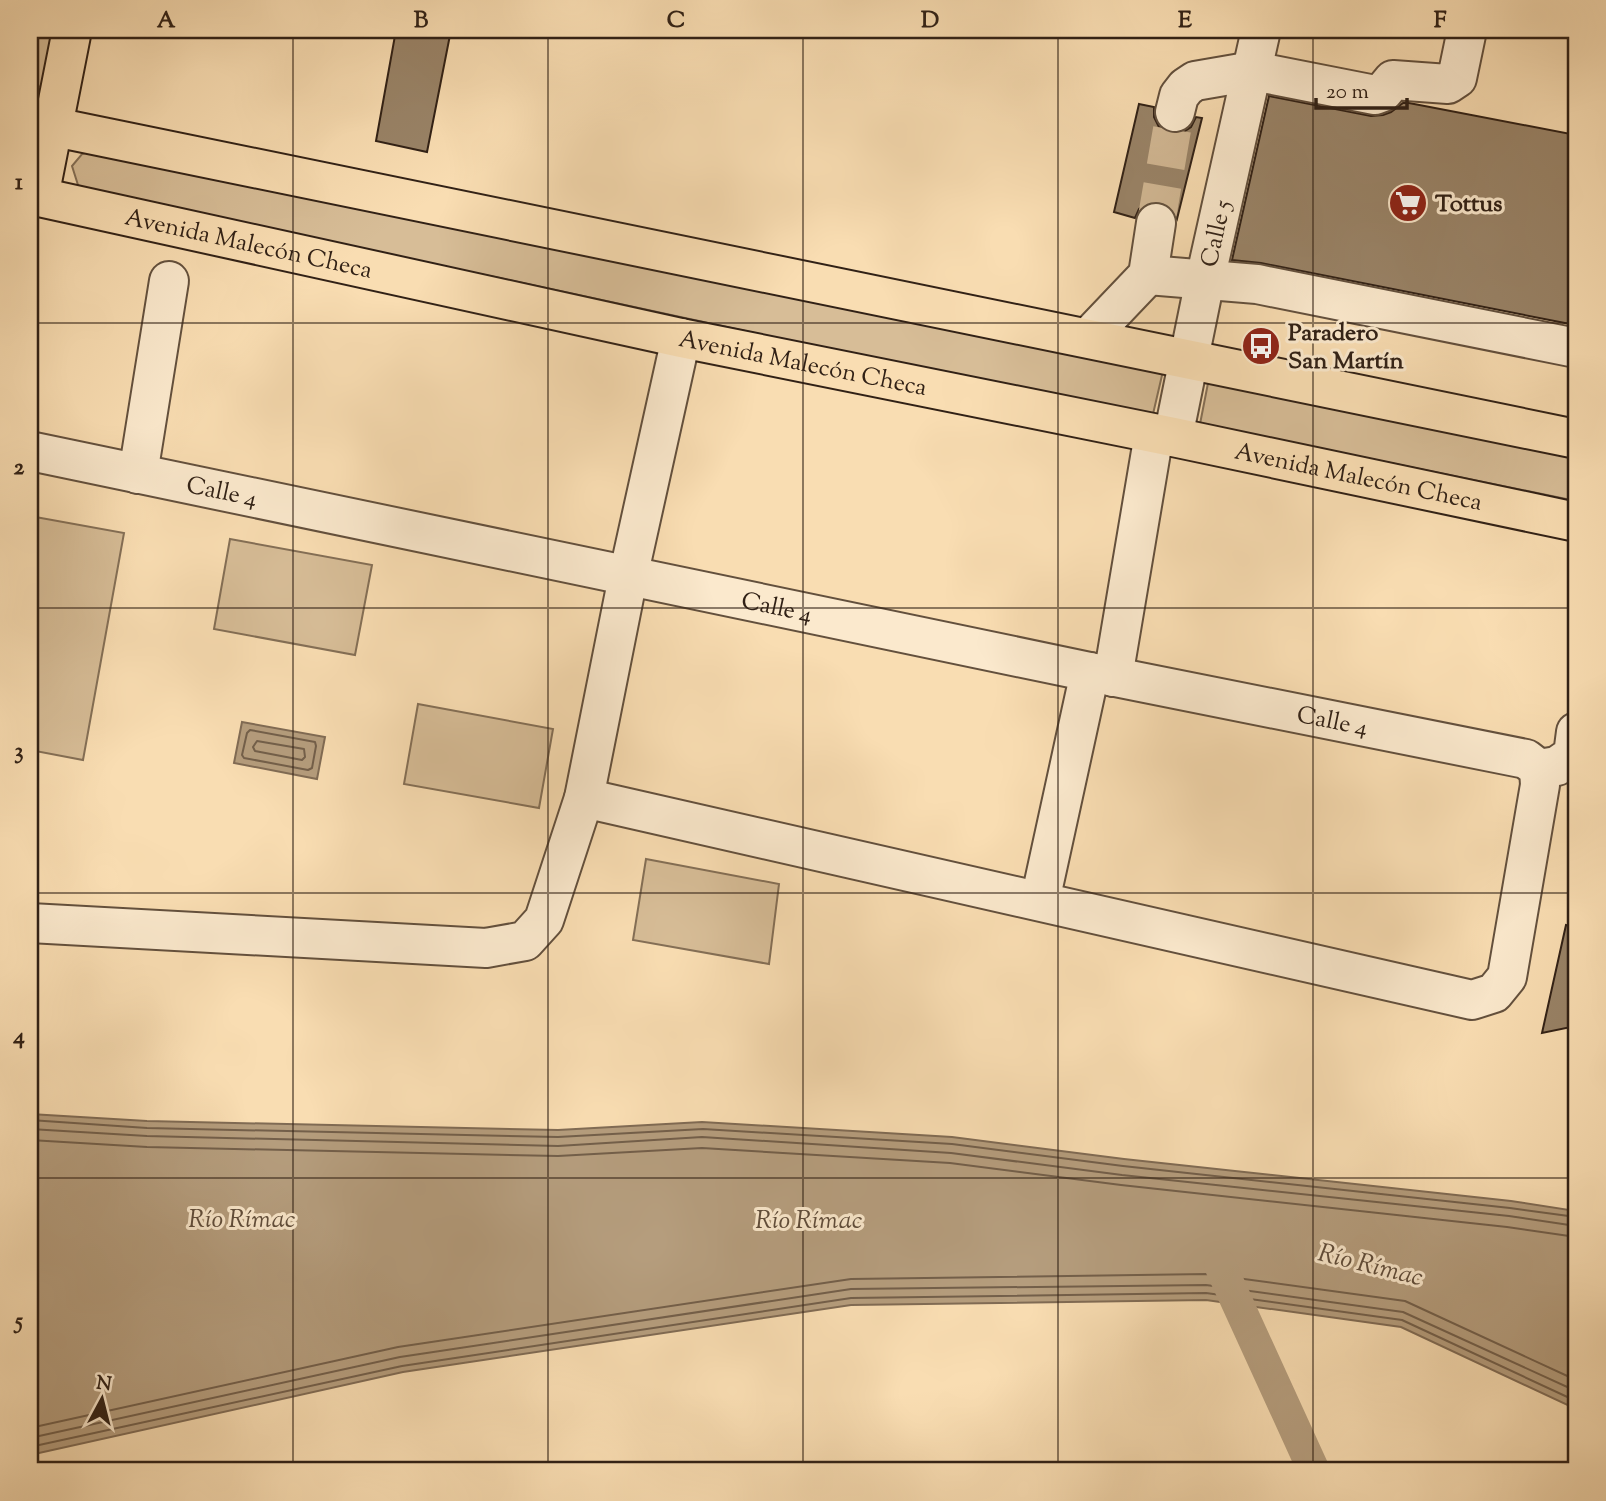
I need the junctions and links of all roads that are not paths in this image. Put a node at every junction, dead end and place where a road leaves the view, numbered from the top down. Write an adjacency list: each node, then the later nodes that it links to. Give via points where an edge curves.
1 (72, 30): 6 (main road)
2 (1261, 30): 4 (street, Calle 5)
3 (1467, 30): 4 (street, via 1457,78 1448,84 1393,79 1383,92 1375,94)
4 (1253, 71): 5 (street, via 1195,81 1179,96); 10 (street, Calle 5)
5 (1175, 112)
6 (41, 124): 7 (main road); 13 (main road)
7 (34, 196): 12 (main road, Avenida Malecón Checa)
8 (1156, 223): 9 (street)
9 (1148, 275): 10 (street); 13 (street)
10 (1205, 280): 14 (street, via 1257,284); 15 (street, Calle 5)
11 (169, 281): 19 (street)
12 (681, 338): 16 (main road, Avenida Malecón Checa); 21 (street)
13 (1088, 338): 15 (main road)
14 (1576, 348)
15 (1189, 359): 16 (street, Calle 5); 17 (main road)
16 (1164, 436): 20 (main road, Avenida Malecón Checa); 22 (street, Calle 5)
17 (1576, 439)
18 (30, 452): 19 (street, Calle 4)
19 (138, 474): 21 (street, Calle 4)
20 (1576, 522)
21 (628, 577): 22 (street, Calle 4); 25 (street)
22 (1102, 675): 24 (street, Calle 4); 26 (street, Calle 5)
23 (1576, 732): 24 (street, via 1573,755 1557,766)
24 (1532, 764): 26 (street, via 1540,785 1507,976 1494,993 1472,1000)
25 (584, 798): 26 (street); 27 (street, via 544,920 525,941 486,948)
26 (1040, 901)
27 (30, 923)

